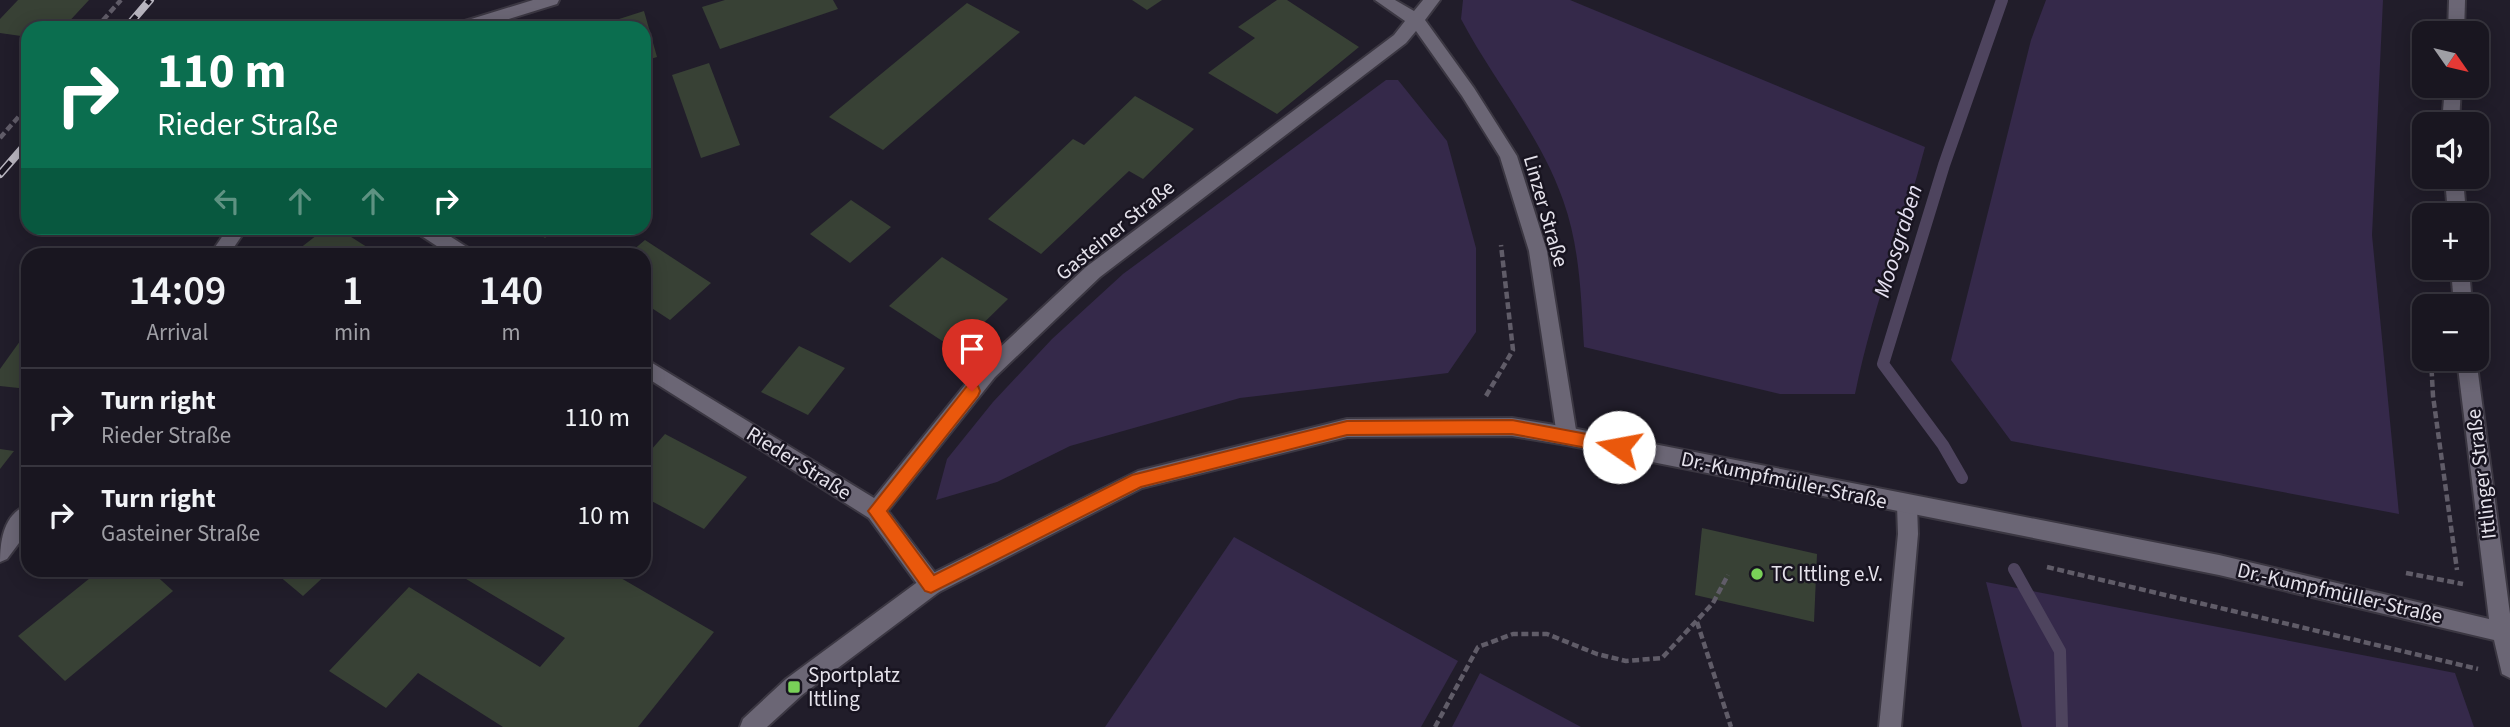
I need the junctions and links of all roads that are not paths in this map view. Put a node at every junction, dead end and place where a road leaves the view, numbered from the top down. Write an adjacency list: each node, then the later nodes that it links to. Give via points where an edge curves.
1 (551, 0): 5 (street)
2 (1383, 0): 6 (street, Linzer Straße)
3 (1432, 0): 6 (street, Gasteiner Straße)
4 (2458, 0): 7 (street)
5 (484, 21)
6 (1417, 21): 12 (street, Linzer Straße, via 1508,156 1538,251); 14 (street, Gasteiner Straße, via 1400,39 1093,272 988,371)
7 (2457, 21)
8 (433, 235): 9 (street)
9 (454, 248)
10 (651, 370): 14 (street, Rieder Straße)
11 (2470, 371): 18 (street, Ittlinger Straße)
12 (1567, 436): 13 (street, Dr.-Kumpfmüller-Straße); 17 (street, Dr.-Kumpfmüller-Straße, via 1512,427 1347,428 1138,480)
13 (1906, 505): 18 (street, Dr.-Kumpfmüller-Straße, via 2219,565); 21 (street, via 1908,534)
14 (876, 511): 17 (street, Rieder Straße)
15 (21, 524): 16 (street)
16 (0, 552)
17 (931, 585): 20 (street, Dr.-Kumpfmüller-Straße, via 794,687)
18 (2506, 633): 19 (street, Ittlinger Straße)
19 (2499, 669)
20 (751, 727)
21 (1890, 727)

